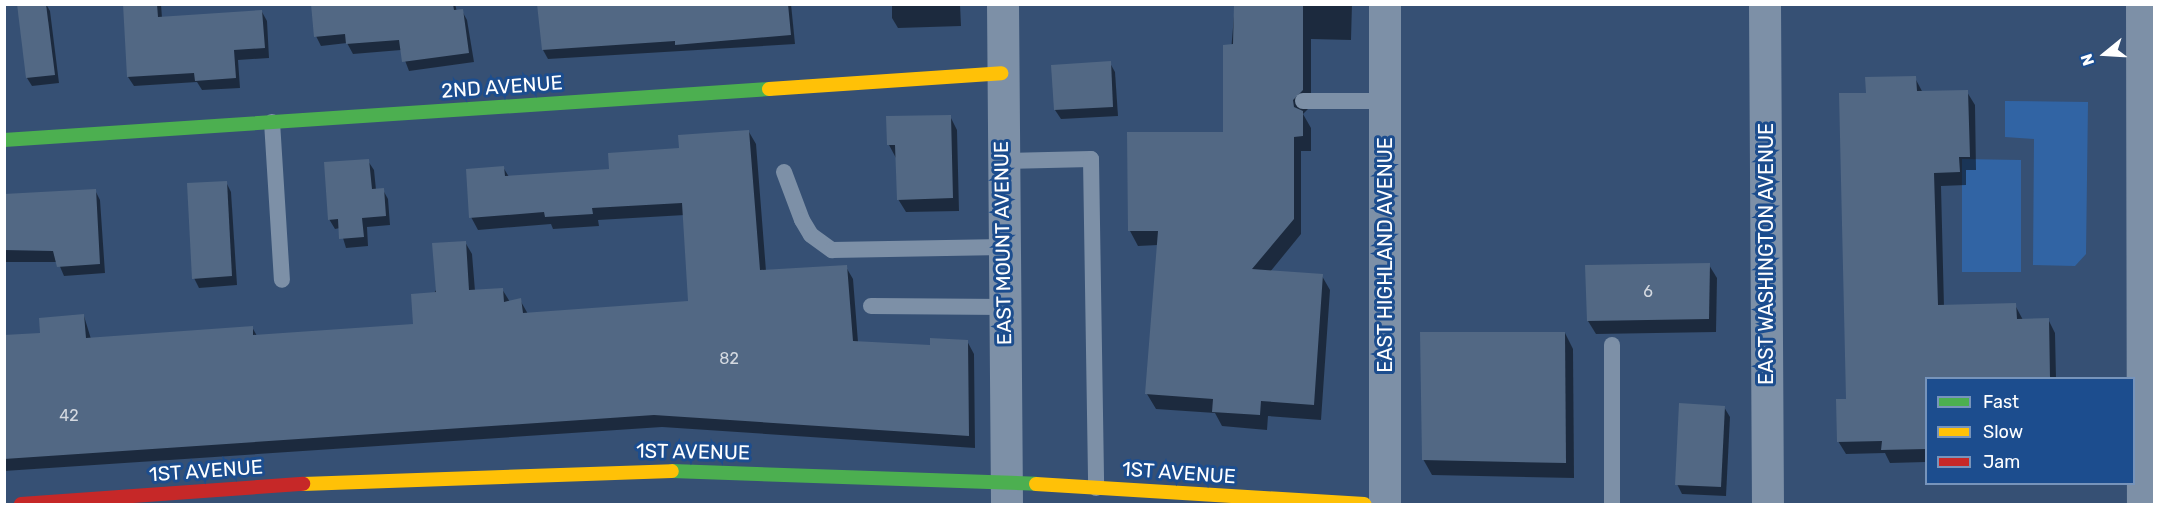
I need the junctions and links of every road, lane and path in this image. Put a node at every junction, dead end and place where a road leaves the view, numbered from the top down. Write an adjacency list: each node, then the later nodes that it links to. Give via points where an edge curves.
1 (1003, 4): 5 (street, EAST MOUNT AVENUE)
2 (1386, 4): 7 (street, EAST HIGHLAND AVENUE)
3 (1765, 4): 25 (street, EAST WASHINGTON AVENUE)
4 (2142, 4): 26 (street)
5 (1002, 73): 8 (street, 2ND AVENUE); 10 (street, EAST MOUNT AVENUE)
6 (1303, 101): 7 (lane)
7 (1385, 101): 23 (street, EAST HIGHLAND AVENUE)
8 (272, 122): 9 (street, 2ND AVENUE); 13 (lane)
9 (4, 140)
10 (1002, 161): 12 (street, EAST MOUNT AVENUE); 18 (lane, via 1091,159)
11 (784, 172): 12 (lane, via 806,228 832,250)
12 (1003, 248): 15 (street, EAST MOUNT AVENUE)
13 (282, 280)
14 (871, 306): 15 (lane)
15 (1004, 307): 19 (street, EAST MOUNT AVENUE)
16 (1612, 345): 24 (lane)
17 (360, 480): 19 (street, 1ST AVENUE, via 636,470); 20 (street); 21 (street, 1ST AVENUE)
18 (1096, 488): 19 (street, 1ST AVENUE); 22 (street, 1ST AVENUE)
19 (1007, 493)
20 (360, 496)
21 (21, 504)
22 (1364, 504)
23 (1385, 504)
24 (1612, 504)
25 (1768, 504)
26 (2143, 504)

